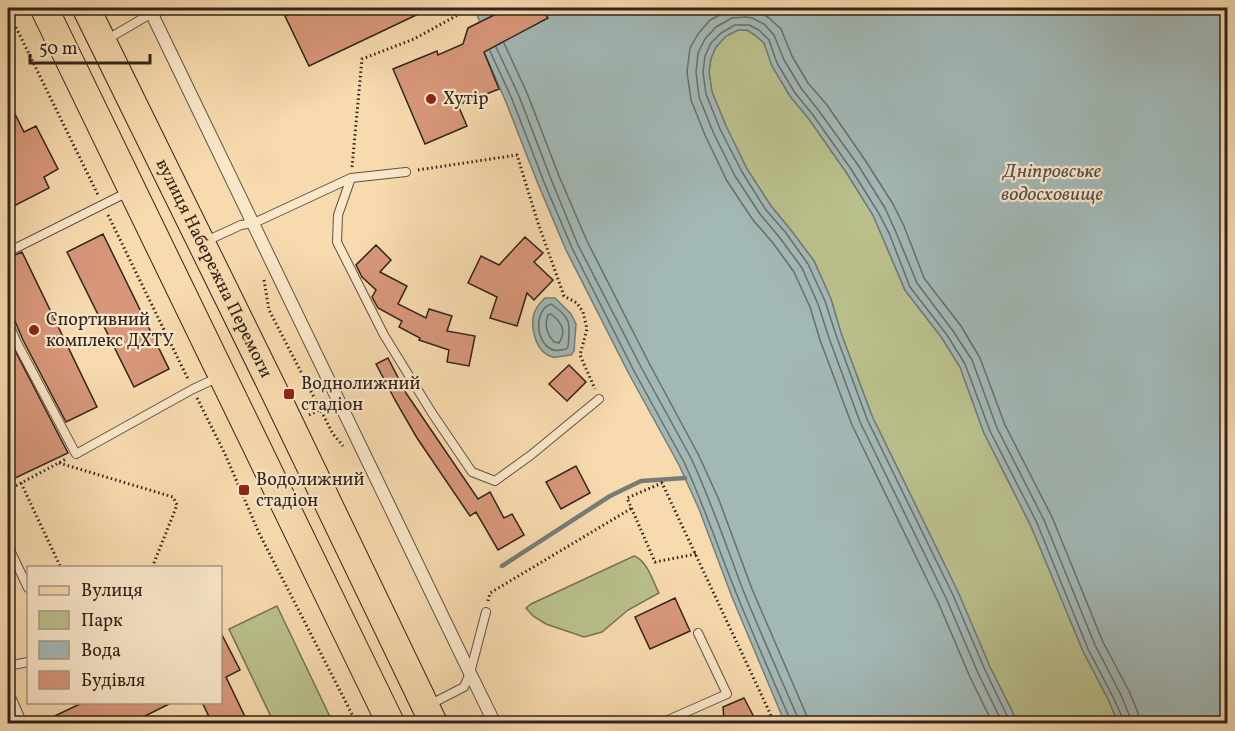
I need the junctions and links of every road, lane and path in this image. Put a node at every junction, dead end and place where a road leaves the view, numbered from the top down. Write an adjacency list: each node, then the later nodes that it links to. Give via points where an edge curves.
1 (44, 8): 10 (main road)
2 (86, 8): 7 (main road, вулиця Набережна Перемоги)
3 (170, 8): 5 (lane)
4 (464, 8): 9 (path, via 465,11 414,39 362,59)
5 (151, 10): 7 (lane); 13 (street)
6 (8, 11): 11 (path)
7 (103, 42): 15 (main road, вулиця Набережна Перемоги)
8 (405, 172): 9 (lane); 20 (path, via 517,155 564,296 577,303 583,312 587,329 580,355)
9 (351, 177): 13 (lane); 20 (lane, via 338,215 337,242 384,335 472,472 495,481)
10 (132, 190): 14 (lane); 16 (main road)
11 (99, 198)
12 (105, 209): 19 (path)
13 (254, 223): 15 (lane, via 241,225); 21 (street)
14 (8, 252)
15 (206, 254): 16 (main road); 32 (main road, вулиця Набережна Перемоги)
16 (177, 281): 18 (main road)
17 (8, 322): 23 (lane)
18 (222, 375): 19 (lane); 34 (main road)
19 (193, 389): 23 (lane); 43 (path, via 259,533)
20 (599, 399)
21 (339, 401): 22 (path); 39 (street)
22 (302, 418)
23 (76, 454): 24 (path)
24 (59, 463): 25 (path); 31 (path, via 173,497 177,504)
25 (21, 483): 26 (path); 30 (path)
26 (8, 490)
27 (632, 508): 29 (path, via 656,562); 29 (path, via 627,498 662,483); 35 (path, via 490,592)
28 (8, 546): 33 (lane)
29 (696, 554): 47 (path)
30 (61, 566)
31 (152, 566)
32 (360, 573): 34 (main road); 41 (main road, вулиця Набережна Перемоги)
33 (27, 586)
34 (326, 589): 44 (main road)
35 (486, 612): 39 (lane)
36 (698, 633): 46 (lane, via 727,694)
37 (27, 662): 38 (lane)
38 (8, 666)
39 (470, 673): 41 (lane, via 464,687); 45 (street)
40 (8, 690): 42 (lane)
41 (430, 715)
42 (23, 723)
43 (357, 723)
44 (391, 723)
45 (495, 723)
46 (659, 723)
47 (774, 723)

